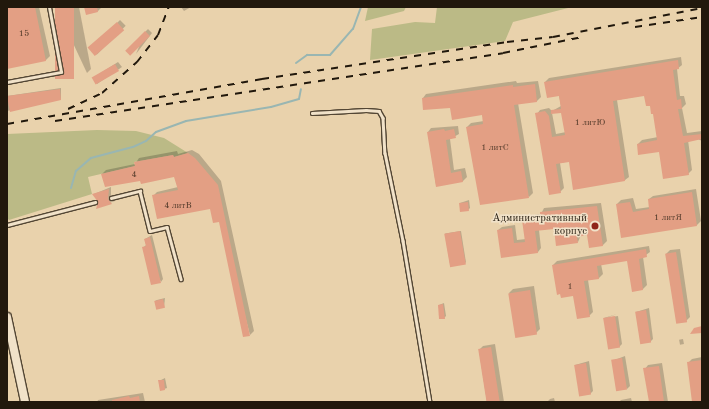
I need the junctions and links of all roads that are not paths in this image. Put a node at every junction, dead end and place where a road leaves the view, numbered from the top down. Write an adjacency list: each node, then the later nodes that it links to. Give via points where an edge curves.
1 (49, 7): 2 (lane, via 61,72)
2 (7, 82)
3 (312, 113): 10 (lane, via 366,110 379,112 382,118 385,153 403,241)
4 (111, 198): 7 (lane, via 140,191 150,231 167,227)
5 (95, 202): 6 (lane)
6 (7, 225)
7 (181, 278)
8 (7, 317): 9 (street)
9 (25, 402)
10 (430, 402)

